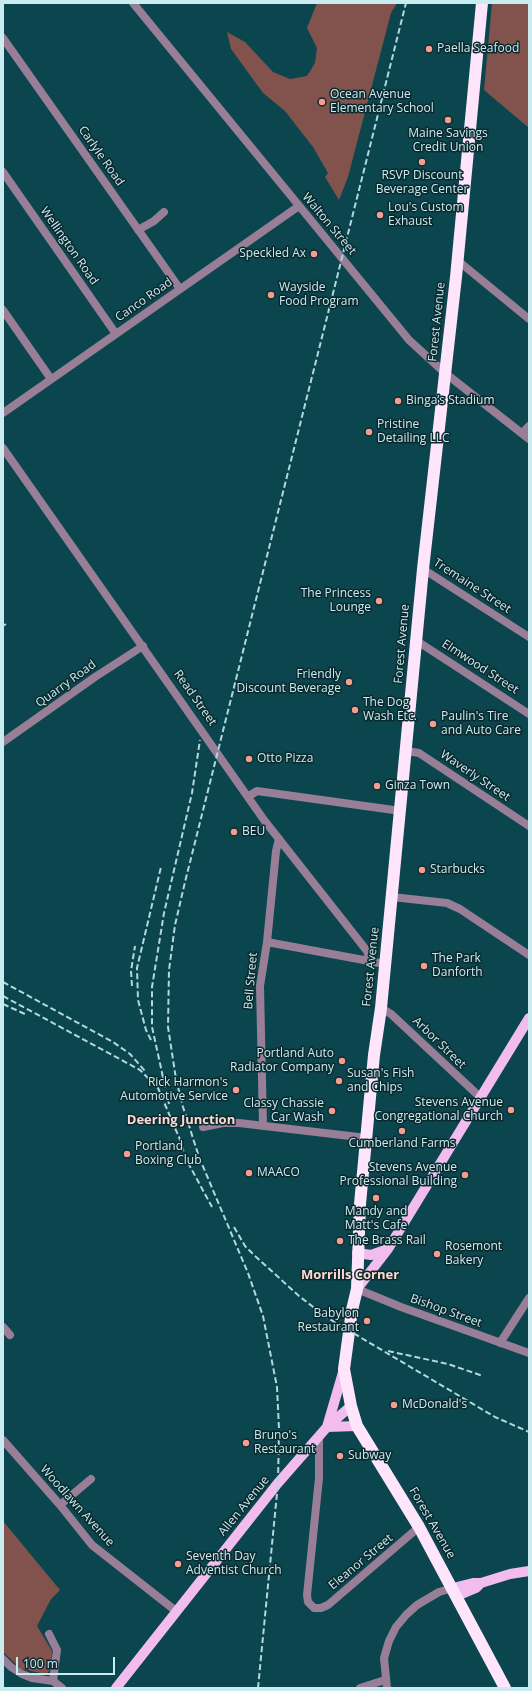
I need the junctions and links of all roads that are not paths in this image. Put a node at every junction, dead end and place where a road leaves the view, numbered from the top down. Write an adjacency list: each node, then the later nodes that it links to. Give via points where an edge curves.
1 (133, 3): 5 (street, Walton Street)
2 (482, 3): 8 (highway, Forest Avenue)
3 (3, 38): 7 (street, Carlyle Road)
4 (3, 172): 12 (street, Wellington Road)
5 (299, 206): 9 (street, Canco Road); 13 (street, Walton Street, via 409,340)
6 (164, 212): 7 (street)
7 (138, 230): 9 (street, Carlyle Road)
8 (457, 260): 11 (street); 13 (highway, Forest Avenue)
9 (180, 289): 12 (street, Canco Road)
10 (3, 310): 14 (street)
11 (529, 319)
12 (116, 334): 14 (street, Canco Road)
13 (445, 373): 17 (street, Walton Street); 19 (highway, Forest Avenue)
14 (51, 379): 15 (street, Canco Road)
15 (3, 413)
16 (529, 426): 17 (street)
17 (526, 436)
18 (4, 452): 22 (street, Read Street)
19 (423, 569): 20 (street, Tremaine Street); 21 (highway, Forest Avenue)
20 (529, 637)
21 (417, 641): 23 (street, Elmwood Street); 25 (highway, Forest Avenue)
22 (143, 646): 24 (street, Quarry Road); 26 (street, Read Street)
23 (529, 714)
24 (3, 742)
25 (407, 751): 27 (highway, Forest Avenue); 28 (street, Waverly Street, via 419,753)
26 (249, 796): 27 (street, via 257,791); 29 (street, Read Street)
27 (401, 810): 30 (highway, Forest Avenue)
28 (529, 826)
29 (279, 839): 31 (street, Bell Street); 33 (street, Read Street, via 367,951)
30 (392, 897): 32 (street, via 447,903); 34 (highway, Forest Avenue)
31 (267, 942): 33 (street); 38 (street, Bell Street, via 259,1002)
32 (529, 955)
33 (370, 960): 34 (street)
34 (385, 964): 35 (highway, Forest Avenue)
35 (381, 1008): 37 (street, Arbor Street, via 391,1014); 40 (highway, Forest Avenue)
36 (529, 1018): 37 (main road)
37 (480, 1097): 41 (main road)
38 (263, 1126): 39 (street, via 223,1123); 40 (street)
39 (203, 1127)
40 (367, 1138): 42 (highway, Forest Avenue)
41 (388, 1249): 42 (main road, via 372,1255); 43 (main road)
42 (357, 1253): 43 (highway, Forest Avenue)
43 (357, 1288): 47 (street, Bishop Street); 49 (highway, Forest Avenue)
44 (529, 1298): 47 (street)
45 (3, 1328): 46 (street)
46 (10, 1335)
47 (500, 1343): 48 (street, Bishop Street)
48 (529, 1353)
49 (344, 1369): 50 (highway, Forest Avenue); 52 (main road)
50 (351, 1406): 51 (highway, Forest Avenue); 52 (main road)
51 (357, 1426): 52 (main road); 57 (highway, Forest Avenue)
52 (327, 1427): 53 (main road, Allen Avenue)
53 (319, 1436): 57 (street, Eleanor Street, via 319,1478 307,1595 308,1602 314,1608 328,1605); 60 (main road, Allen Avenue, via 278,1483)
54 (3, 1440): 56 (street, Woodlawn Avenue)
55 (91, 1479): 56 (street)
56 (60, 1505): 60 (street, Woodlawn Avenue, via 100,1553)
57 (419, 1527): 59 (highway, Forest Avenue)
58 (529, 1571): 59 (main road, via 473,1583)
59 (455, 1592): 64 (street, via 439,1592 417,1605 396,1627 384,1658); 68 (highway, Forest Avenue, via 473,1632)
60 (176, 1611): 66 (main road, Allen Avenue)
61 (49, 1634): 63 (street, via 57,1650)
62 (3, 1658): 63 (street, via 22,1674)
63 (53, 1681): 65 (street)
64 (386, 1684): 67 (street)
65 (62, 1688)
66 (116, 1688)
67 (360, 1688)
68 (505, 1688)

